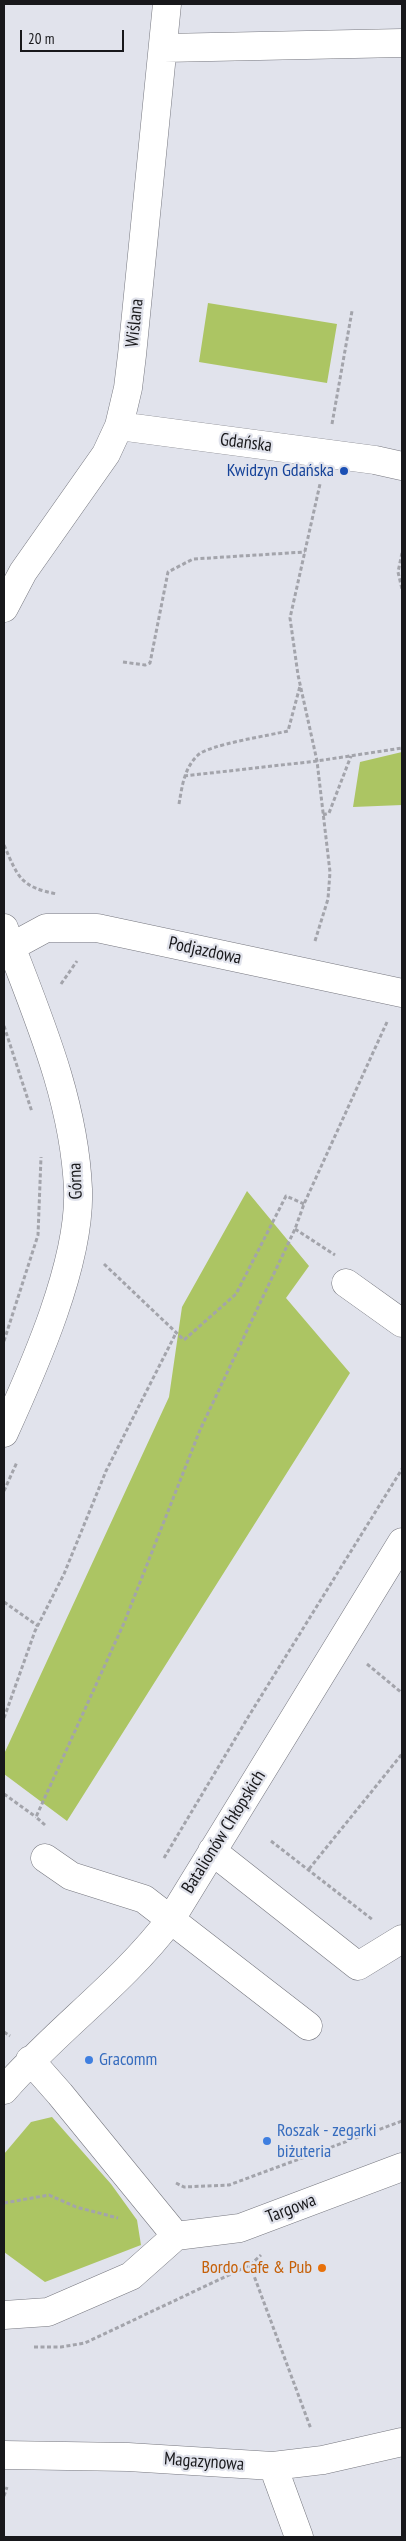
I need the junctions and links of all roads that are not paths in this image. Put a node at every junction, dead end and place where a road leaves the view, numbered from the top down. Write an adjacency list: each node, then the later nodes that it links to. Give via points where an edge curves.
1 (168, 4): 3 (street, Wiślana)
2 (402, 43): 3 (street)
3 (164, 48): 4 (street, Wiślana, via 129,379)
4 (119, 426): 5 (street, Gdańska); 6 (street, Wiślana, via 106,454)
5 (402, 466)
6 (14, 569): 7 (street, Wiślana)
7 (4, 608)
8 (7, 937): 9 (street, Podjazdowa, via 46,928 97,928); 12 (street, Górna, via 47,1040 71,1121 78,1190 68,1264 33,1369)
9 (401, 992)
10 (346, 1283): 11 (street)
11 (402, 1323)
12 (4, 1433)
13 (402, 1542): 14 (street, Batalionów Chłopskich)
14 (212, 1851): 16 (street, Batalionów Chłopskich); 17 (street, via 358,1966)
15 (45, 1858): 16 (street, via 71,1876 144,1899)
16 (171, 1919): 18 (street); 19 (street, Batalionów Chłopskich, via 152,1944)
17 (402, 1938)
18 (308, 2026)
19 (30, 2060): 20 (street, Batalionów Chłopskich); 22 (street)
20 (4, 2090)
21 (402, 2167): 22 (street, Targowa, via 240,2228)
22 (176, 2236): 23 (street, via 131,2276 48,2312)
23 (4, 2315)
24 (402, 2442): 26 (street, Magazynowa, via 323,2460)
25 (4, 2455): 26 (street, Magazynowa, via 128,2457)
26 (273, 2466): 27 (street)
27 (299, 2537)

